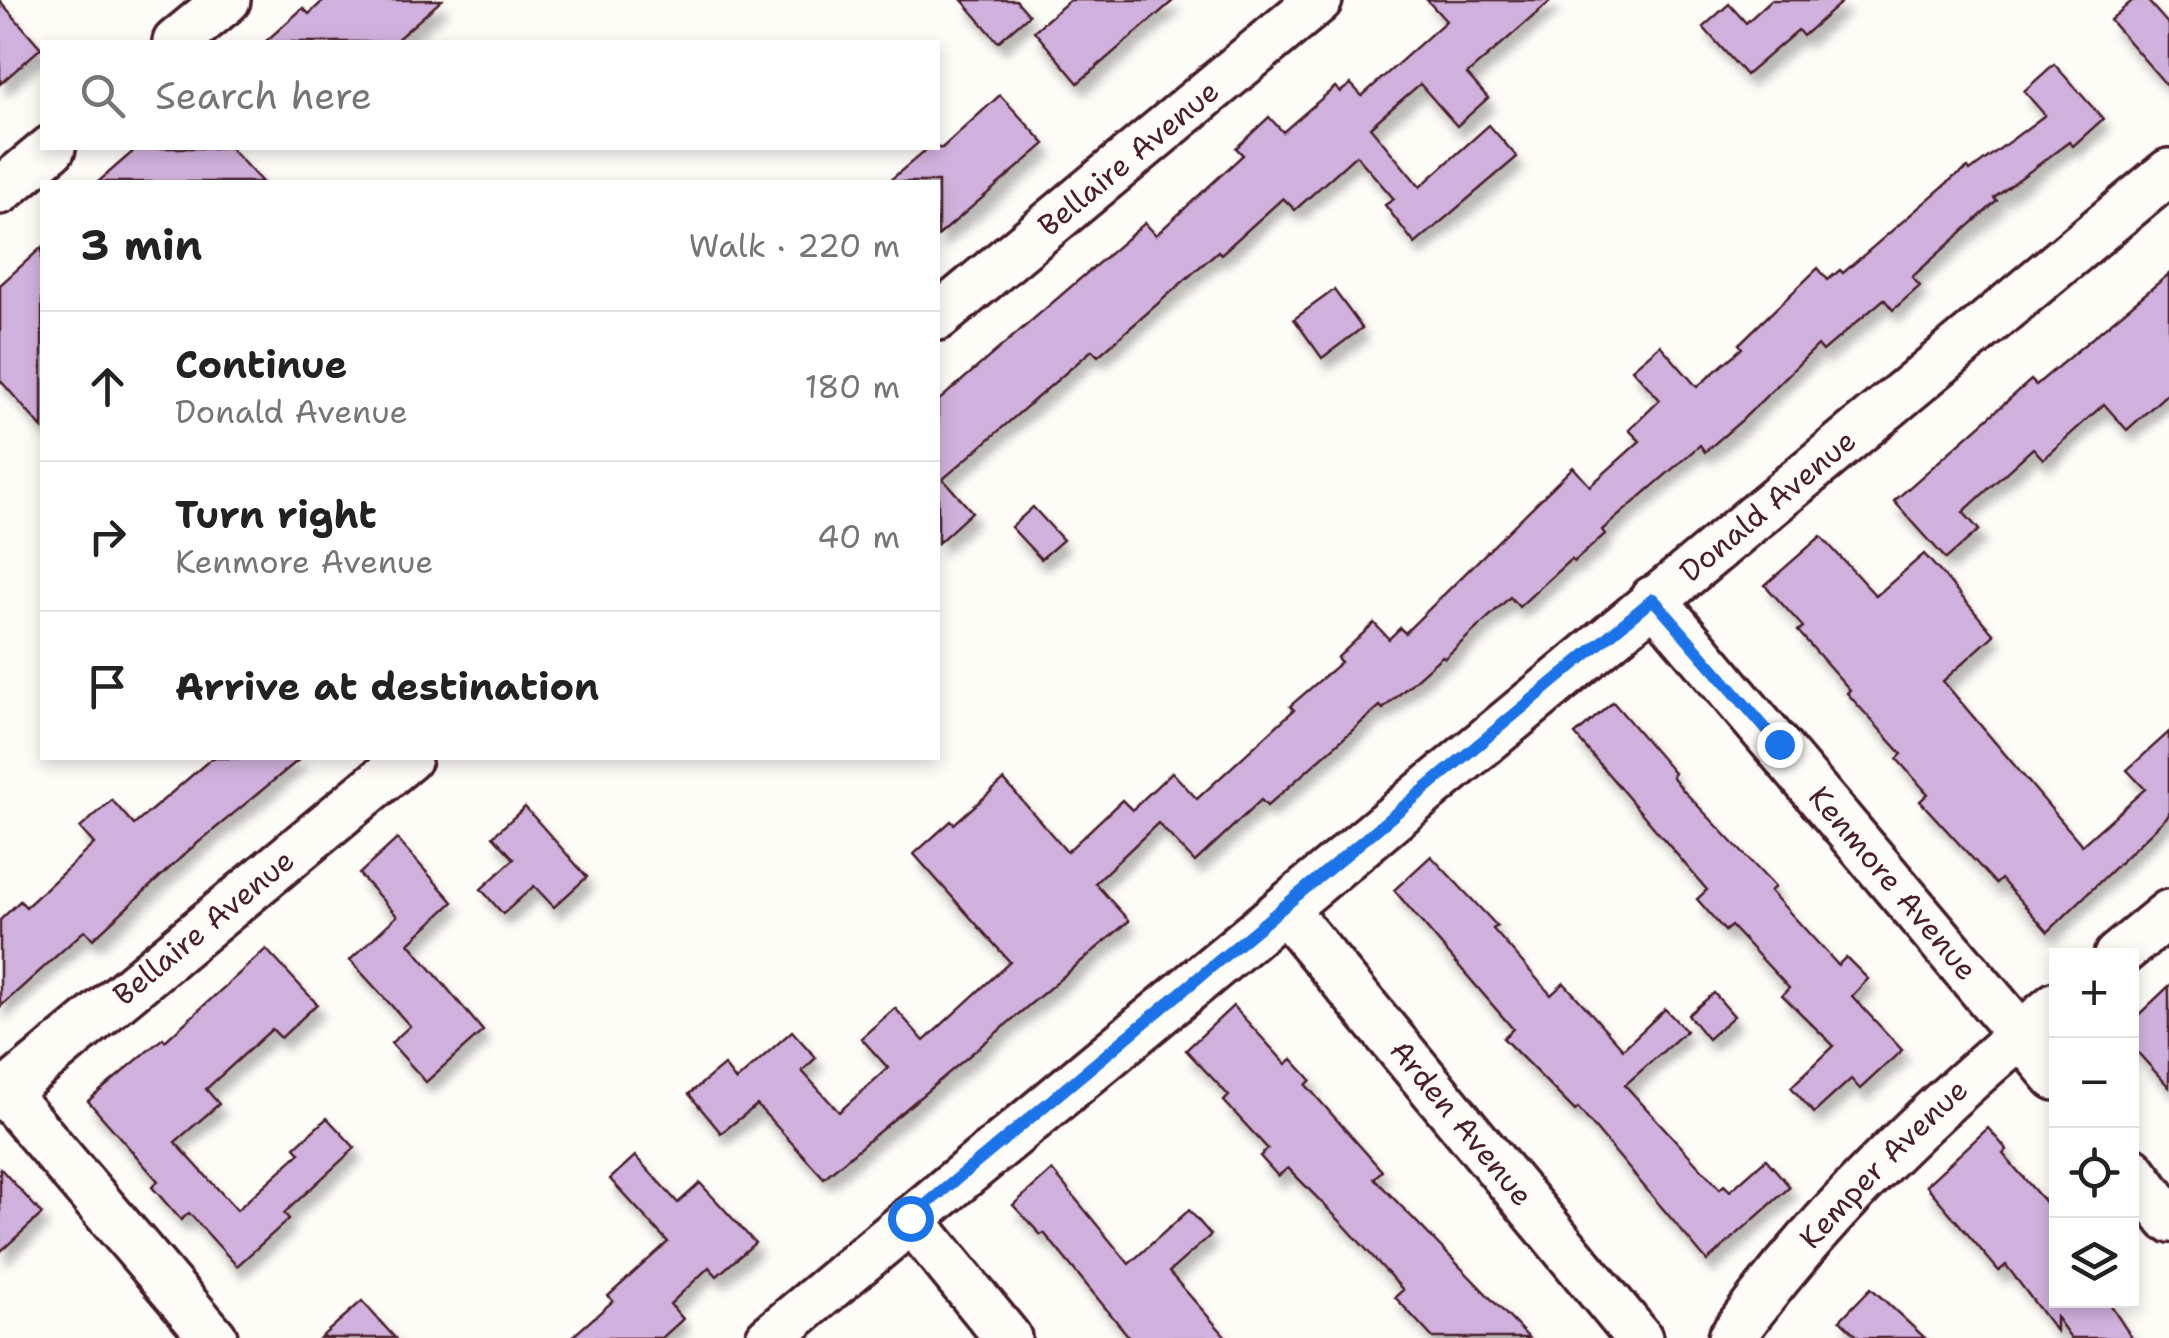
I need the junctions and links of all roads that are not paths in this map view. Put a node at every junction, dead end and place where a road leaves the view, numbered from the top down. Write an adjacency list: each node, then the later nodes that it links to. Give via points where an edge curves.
1 (227, 0): 3 (street)
2 (1318, 0): 7 (street, Bellaire Avenue)
3 (178, 40)
4 (50, 150): 6 (street)
5 (2169, 172): 8 (street, Donald Avenue)
6 (0, 191)
7 (940, 315)
8 (1653, 599): 10 (street, Donald Avenue); 14 (street, Kenmore Avenue)
9 (406, 760): 16 (street, Bellaire Avenue)
10 (1284, 909): 18 (street, Donald Avenue); 23 (street, Arden Avenue)
11 (2169, 913): 12 (street)
12 (2127, 948)
13 (2049, 1011): 14 (street, Kemper Avenue)
14 (2020, 1035): 15 (street, Kenmore Avenue); 24 (street, Kemper Avenue, via 1873,1170)
15 (2049, 1069)
16 (3, 1095): 20 (street)
17 (2139, 1179): 19 (street)
18 (910, 1218): 21 (street, Donald Avenue); 22 (street)
19 (2169, 1219)
20 (214, 1338)
21 (769, 1338)
22 (1008, 1338)
23 (1639, 1338)
24 (1731, 1338)

